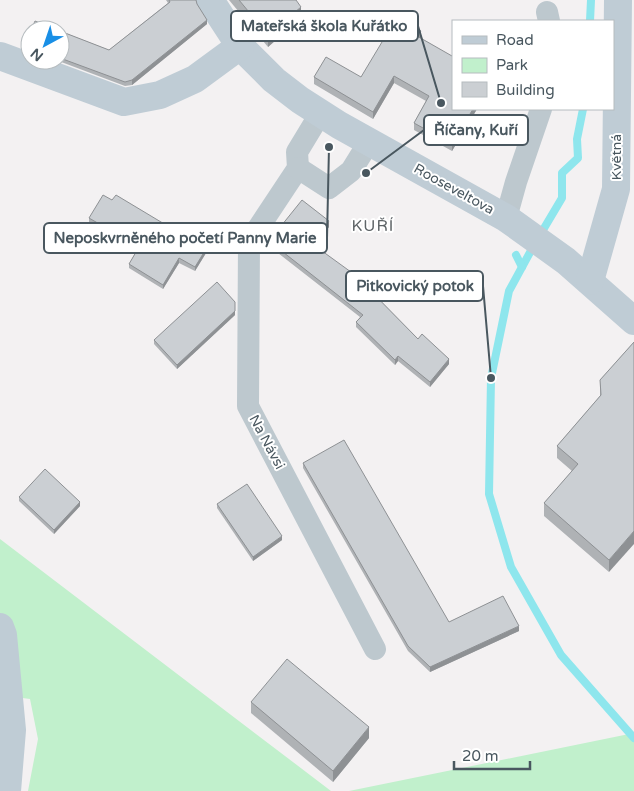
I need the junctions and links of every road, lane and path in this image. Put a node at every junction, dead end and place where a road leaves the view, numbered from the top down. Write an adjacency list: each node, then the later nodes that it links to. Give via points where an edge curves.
1 (210, 0): 3 (street, Rooseveltova)
2 (618, 0): 10 (street, Květná, via 616,189)
3 (240, 46): 4 (street, via 195,79 160,95 124,102); 6 (street, Rooseveltova, via 274,80)
4 (0, 56)
5 (541, 110): 9 (street, via 516,182)
6 (320, 114): 7 (street, Rooseveltova); 8 (street, Na Návsi, via 297,152)
7 (370, 142): 8 (street, via 351,171 329,188); 9 (street, Rooseveltova)
8 (298, 168): 13 (street, Na Návsi, via 249,242 248,406)
9 (513, 224): 10 (street, Rooseveltova)
10 (590, 281): 11 (street, Rooseveltova)
11 (634, 321)
12 (0, 627): 14 (street, via 12,730)
13 (375, 649)
14 (7, 791)

